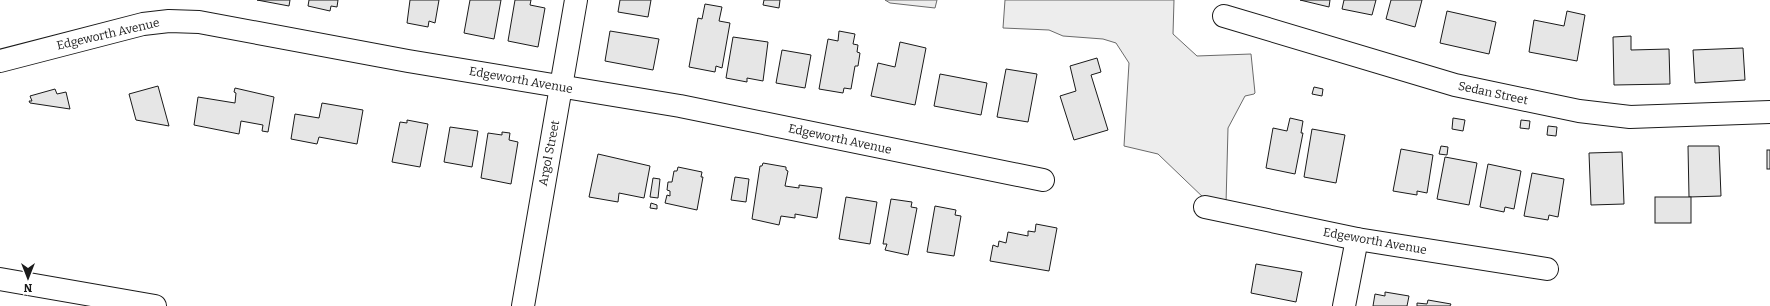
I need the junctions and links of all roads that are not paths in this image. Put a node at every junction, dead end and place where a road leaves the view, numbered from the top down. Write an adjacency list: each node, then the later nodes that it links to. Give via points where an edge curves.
1 (576, 0): 4 (street, Argol Street)
2 (1224, 16): 5 (street, Sedan Street, via 1455,85 1579,112 1630,117)
3 (0, 61): 4 (street, Edgeworth Avenue, via 143,24 169,21 199,22)
4 (561, 88): 6 (street, Edgeworth Avenue, via 680,106); 12 (street, Argol Street)
5 (1770, 112)
6 (1043, 180)
7 (1205, 207): 8 (street, Edgeworth Avenue)
8 (1357, 238): 9 (street, Edgeworth Avenue); 13 (street)
9 (1547, 270)
10 (0, 279): 11 (street)
11 (155, 306)
12 (523, 306)
13 (1344, 306)

